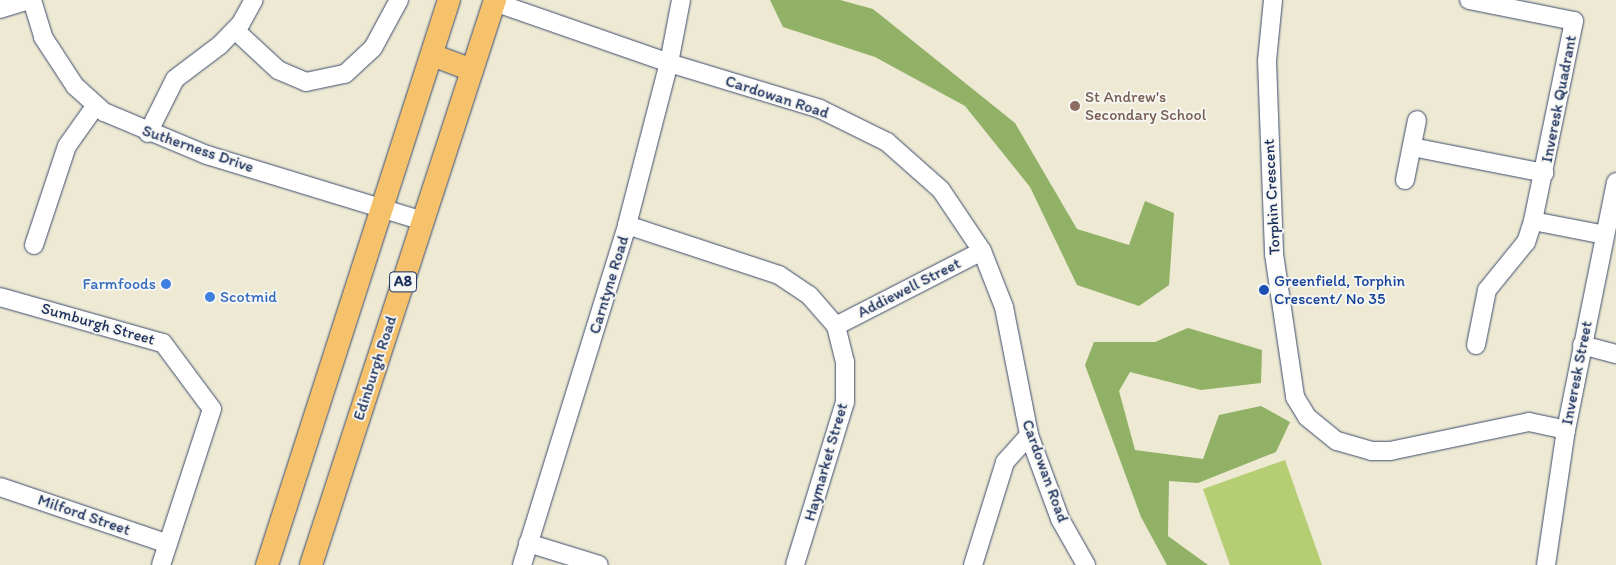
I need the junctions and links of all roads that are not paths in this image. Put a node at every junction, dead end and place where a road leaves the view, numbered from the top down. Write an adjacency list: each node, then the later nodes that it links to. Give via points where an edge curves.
1 (31, 0): 9 (street); 14 (street, Sutherness Drive, via 43,37 75,86)
2 (254, 0): 10 (street)
3 (399, 0): 10 (street, via 373,48 345,74 306,82 278,70)
4 (450, 0): 11 (main road, A8)
5 (681, 0): 12 (street, Carntyne Road)
6 (1273, 0): 33 (street, Torphin Crescent, via 1267,78 1274,254 1295,397 1307,417 1337,441 1371,451 1390,451 1529,422)
7 (1469, 0): 18 (street, Inveresk Quadrant, via 1574,22)
8 (494, 1): 12 (street, Cardowan Road); 13 (main road, Edinburgh Road / A8)
9 (0, 9)
10 (234, 30): 16 (street, via 220,45 175,79)
11 (432, 55): 13 (main road); 21 (main road, A8)
12 (669, 63): 24 (street, Carntyne Road); 27 (street, Cardowan Road, via 820,109 887,142 941,190)
13 (472, 70): 22 (main road, Edinburgh Road / A8)
14 (96, 105): 16 (street, Sutherness Drive); 26 (street, via 67,146)
15 (1417, 120): 17 (street)
16 (148, 133): 21 (street, Sutherness Drive, via 207,155)
17 (1412, 147): 18 (street); 19 (street)
18 (1544, 173): 23 (street, Inveresk Quadrant)
19 (1405, 180)
20 (1616, 182): 25 (street, Inveresk Street)
21 (383, 207): 22 (street, Sutherness Drive); 39 (main road, A8)
22 (423, 221): 40 (main road, Edinburgh Road / A8)
23 (1533, 221): 25 (street); 30 (street, Inveresk Quadrant, via 1526,242 1487,290)
24 (627, 225): 29 (street, Haymarket Street, via 780,275 809,294); 36 (street, Carntyne Road)
25 (1605, 235): 31 (street, Inveresk Street)
26 (34, 245)
27 (982, 251): 29 (street, Addiewell Street); 34 (street, Cardowan Road, via 1004,307)
28 (0, 297): 37 (street, Sumburgh Street, via 163,343 212,409)
29 (836, 326): 43 (street, Haymarket Street, via 845,362 845,402)
30 (1476, 345)
31 (1582, 346): 32 (street); 33 (street, Inveresk Street)
32 (1616, 354)
33 (1566, 430): 46 (street, Inveresk Street)
34 (1029, 435): 44 (street, via 1005,462); 45 (street, Cardowan Road, via 1060,519)
35 (0, 487): 37 (street, Milford Street)
36 (528, 543): 41 (street, Carntyne Road); 42 (street)
37 (168, 544): 38 (street, Sumburgh Street)
38 (161, 565)
39 (267, 565)
40 (312, 565)
41 (522, 565)
42 (599, 565)
43 (795, 565)
44 (973, 565)
45 (1086, 565)
46 (1546, 565)

